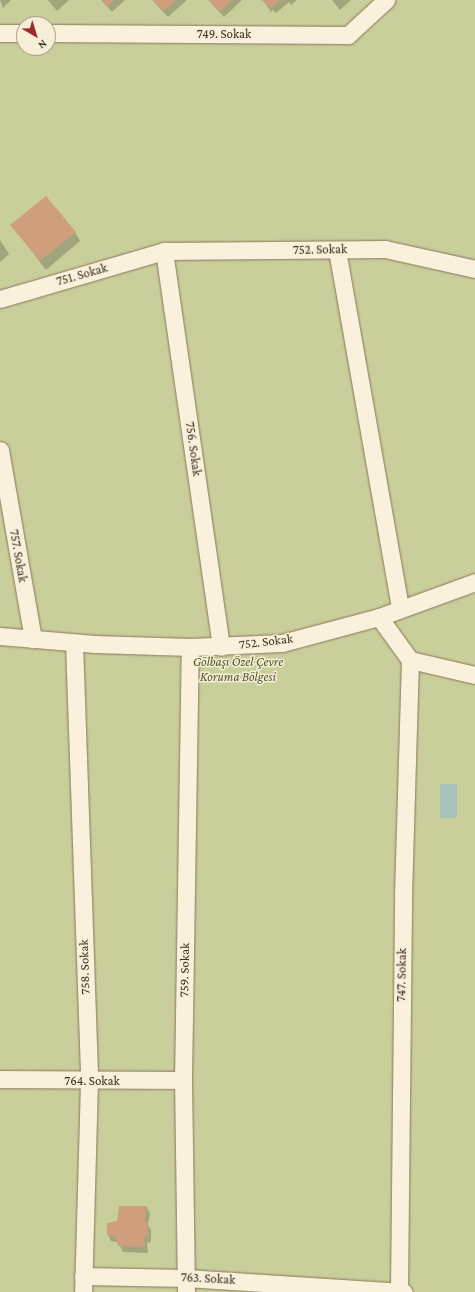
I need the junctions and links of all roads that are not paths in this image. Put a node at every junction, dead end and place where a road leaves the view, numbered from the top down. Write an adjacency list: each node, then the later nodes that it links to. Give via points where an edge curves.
1 (386, 0): 4 (street, 749. Sokak, via 348,35)
2 (0, 33): 3 (street)
3 (16, 33)
4 (56, 33)
5 (337, 250): 6 (street, 752. Sokak); 7 (street, 752. Sokak, via 385,249 441,259); 11 (street)
6 (164, 251): 8 (street, 751. Sokak); 17 (street, 756. Sokak)
7 (475, 269)
8 (0, 299)
9 (0, 450): 14 (street, 757. Sokak)
10 (475, 582): 11 (street, 752. Sokak)
11 (400, 609): 12 (street, 752. Sokak)
12 (379, 617): 17 (street, 752. Sokak, via 282,643); 18 (street)
13 (0, 636): 14 (street, 752. Sokak)
14 (33, 639): 15 (street, 752. Sokak)
15 (74, 643): 16 (street, 752. Sokak); 22 (street, 758. Sokak)
16 (190, 647): 17 (street, 752. Sokak); 21 (street, 759. Sokak)
17 (221, 647)
18 (410, 660): 19 (street); 25 (street, 747. Sokak, via 403,895)
19 (475, 675)
20 (0, 1079): 22 (street, 764. Sokak)
21 (183, 1080): 22 (street, 764. Sokak); 24 (street, 759. Sokak)
22 (89, 1081): 23 (street, 758. Sokak)
23 (83, 1284): 24 (street, 763. Sokak)
24 (186, 1285): 25 (street, 763. Sokak)
25 (402, 1291)

